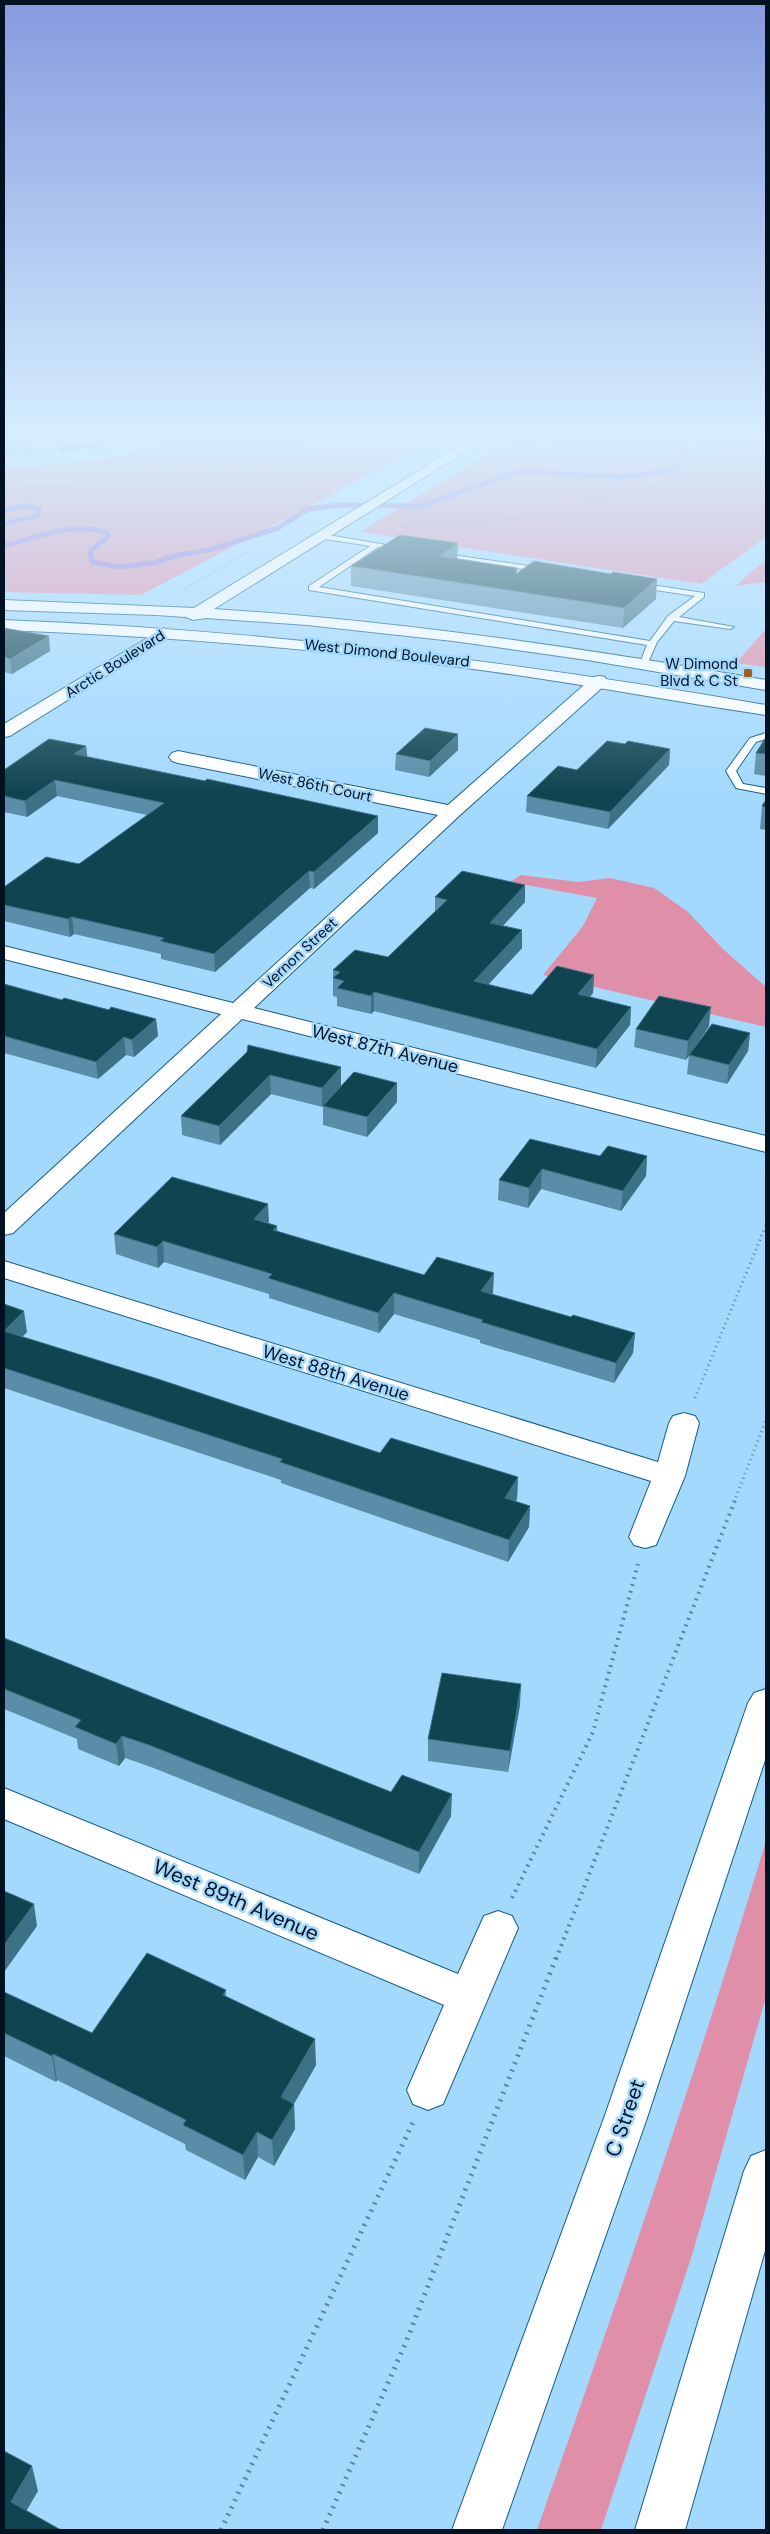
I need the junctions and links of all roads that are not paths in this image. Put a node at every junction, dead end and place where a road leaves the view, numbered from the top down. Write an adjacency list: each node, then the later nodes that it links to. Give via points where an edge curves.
1 (289, 556): 5 (main road, Arctic Boulevard)
2 (360, 556): 13 (lane, via 312,588)
3 (451, 556): 4 (lane)
4 (554, 572)
5 (259, 575): 8 (main road, Arctic Boulevard); 14 (main road, via 251,592 262,599 323,614 437,626)
6 (632, 584): 9 (lane, via 701,595)
7 (4, 605): 8 (main road, West Dimond Boulevard)
8 (197, 613): 12 (main road, Arctic Boulevard); 14 (main road, West Dimond Boulevard, via 408,631)
9 (671, 618): 11 (lane); 13 (lane)
10 (4, 625): 12 (main road, West Dimond Boulevard)
11 (730, 627)
12 (164, 633): 16 (main road, West Dimond Boulevard, via 366,650); 19 (main road, Arctic Boulevard)
13 (650, 642): 15 (lane)
14 (587, 656): 15 (main road, West Dimond Boulevard)
15 (643, 665): 17 (main road, West Dimond Boulevard)
16 (599, 681): 18 (main road, West Dimond Boulevard); 23 (main road, Vernon Street)
17 (766, 685)
18 (766, 710)
19 (4, 732)
20 (766, 736): 22 (lane, via 753,740 731,771 739,786)
21 (178, 757): 23 (main road, West 86th Court)
22 (766, 791)
23 (452, 812): 25 (main road, Vernon Street)
24 (4, 952): 25 (main road, West 87th Avenue)
25 (236, 1012): 26 (main road, West 87th Avenue); 27 (main road, Vernon Street)
26 (766, 1144)
27 (4, 1227)
28 (4, 1269): 30 (main road, West 88th Avenue)
29 (684, 1423): 30 (main road)
30 (669, 1476): 31 (main road)
31 (645, 1537)
32 (766, 1703): 38 (main road, C Street, via 558,2313)
33 (4, 1803): 35 (main road, West 89th Avenue)
34 (498, 1928): 35 (main road)
35 (469, 1997): 36 (main road)
36 (428, 2090)
37 (766, 2171): 39 (main road)
38 (477, 2530)
39 (660, 2530)

